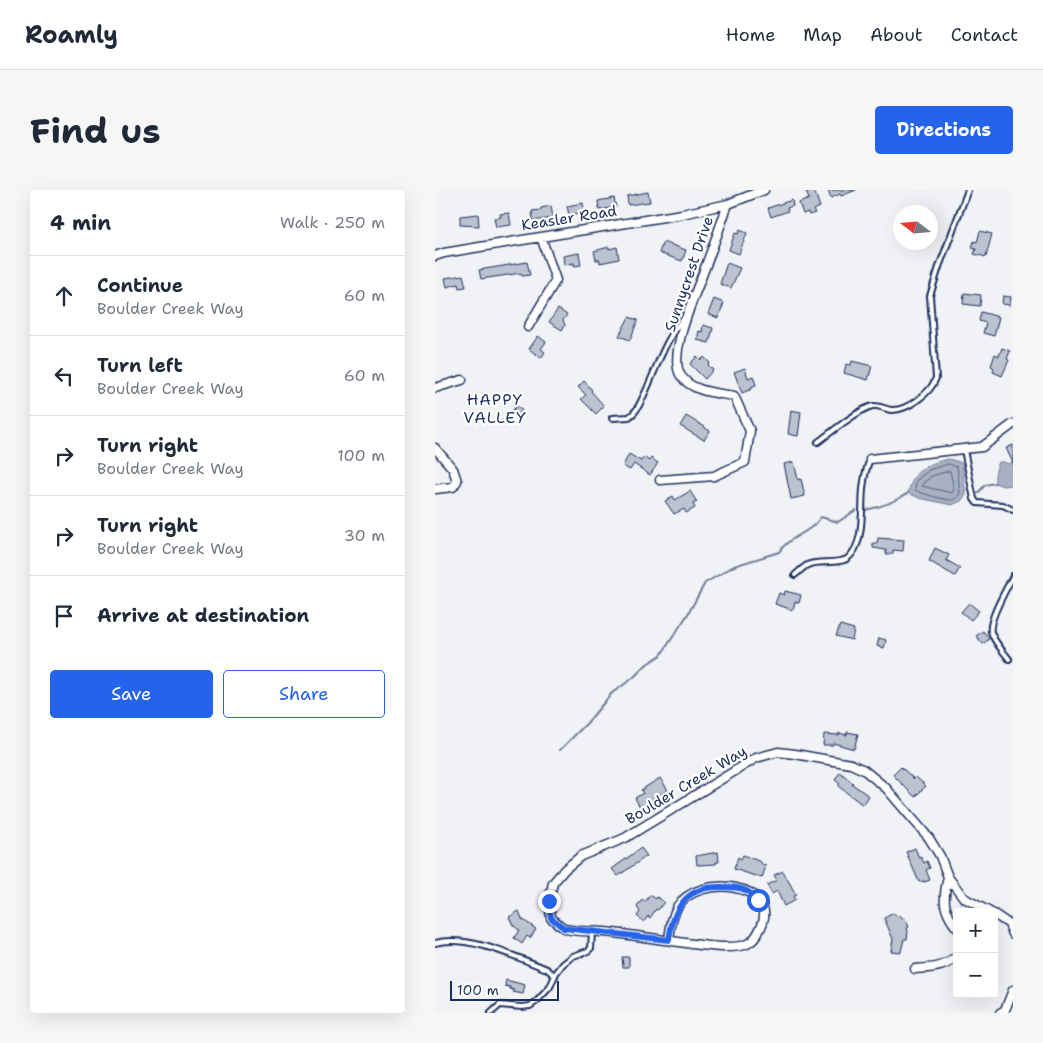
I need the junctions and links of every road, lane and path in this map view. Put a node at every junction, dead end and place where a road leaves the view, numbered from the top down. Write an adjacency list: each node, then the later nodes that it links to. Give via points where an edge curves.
1 (764, 190): 3 (street, Keasler Road)
2 (968, 190): 12 (lane, via 930,296 935,383 924,396 897,410 873,406 864,410)
3 (728, 204): 4 (street, Keasler Road); 6 (street, Sunnycrest Drive)
4 (541, 237): 5 (street, Keasler Road); 7 (street, via 556,280)
5 (435, 256)
6 (686, 316): 10 (lane, via 678,324 632,416); 16 (street, Sunnycrest Drive, via 677,357 679,375 700,389 734,396 750,431 745,462 714,476)
7 (528, 327)
8 (462, 380): 9 (street)
9 (435, 388)
10 (612, 418)
11 (1013, 424): 14 (street, via 985,446)
12 (818, 442)
13 (435, 448): 17 (street, via 453,469 457,481 453,487)
14 (964, 450): 15 (street); 18 (lane, via 973,499)
15 (870, 459): 19 (lane, via 864,480 860,536 853,552 843,561 808,564)
16 (660, 480)
17 (435, 489)
18 (1013, 510)
19 (795, 575)
20 (1013, 576): 21 (lane, via 992,621 991,631)
21 (1009, 659)
22 (948, 877): 23 (street, via 964,898); 25 (street, via 943,899); 26 (street, Boulder Creek Way, via 929,838 886,788 865,770 851,764 778,752 756,758 625,838 581,856 565,869 553,883 549,901 551,918 564,928)
23 (983, 908)
24 (998, 917): 27 (street, via 1009,924)
25 (953, 924)
26 (593, 931): 28 (street, Boulder Creek Way); 32 (lane, via 591,948 573,956)
27 (1013, 934)
28 (669, 940): 28 (street, Boulder Creek Way, via 730,947 747,944 757,936 763,922 763,910 749,891 740,888 701,889 677,908)
29 (435, 943): 32 (lane, via 480,944 547,969)
30 (953, 960): 31 (street, via 947,965)
31 (915, 969)
32 (555, 976): 34 (lane, via 550,988 530,1006 500,1005)
33 (1013, 990): 35 (street, via 1005,1010)
34 (491, 1013)
35 (1000, 1013)

